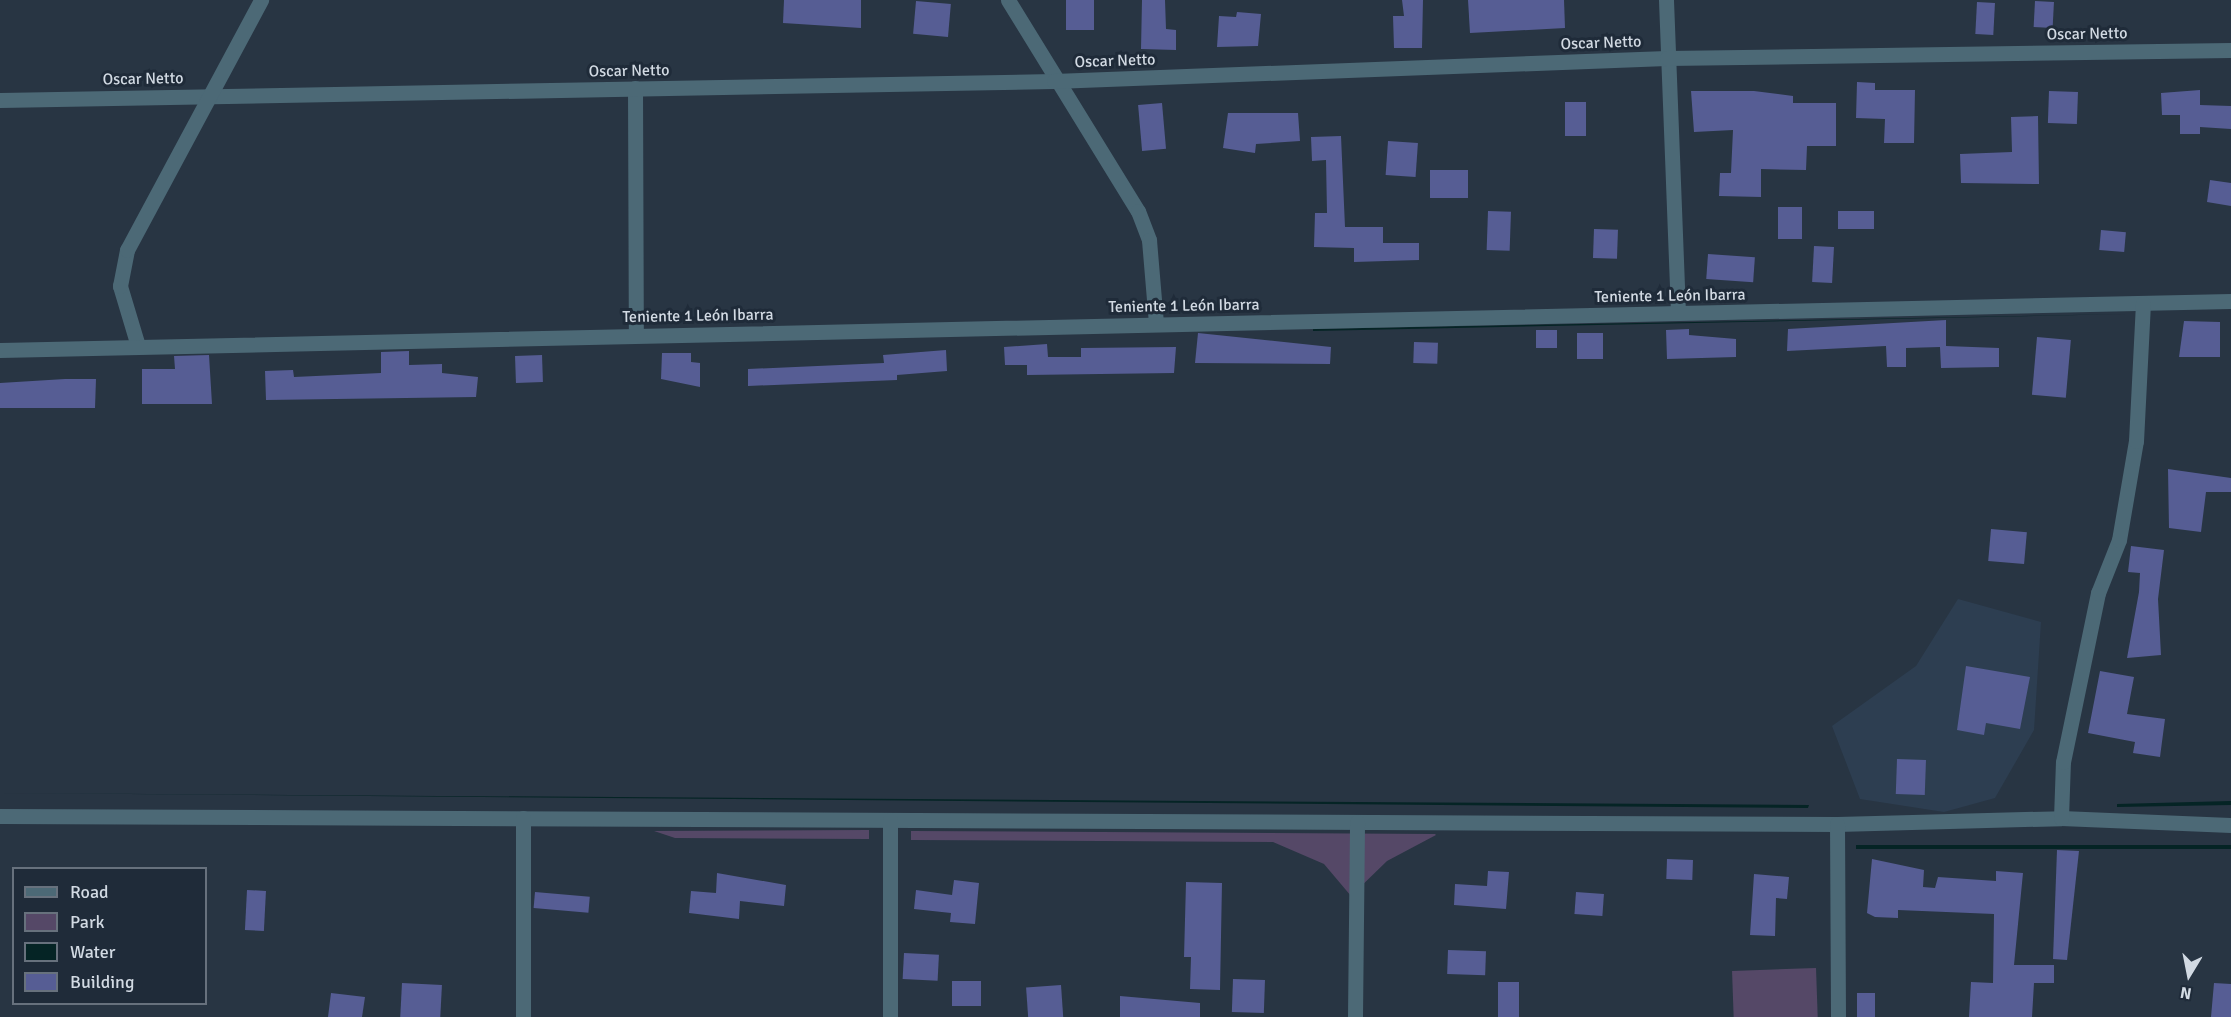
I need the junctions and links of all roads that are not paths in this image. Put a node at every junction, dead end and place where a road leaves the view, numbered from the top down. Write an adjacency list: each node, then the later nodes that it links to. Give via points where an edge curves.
1 (261, 0): 8 (street)
2 (1008, 0): 6 (street)
3 (1666, 0): 5 (street)
4 (2231, 50): 5 (street, Oscar Netto)
5 (1667, 58): 6 (street, Oscar Netto); 12 (street)
6 (1054, 81): 7 (street, Oscar Netto); 13 (street, via 1138,211 1149,240)
7 (635, 88): 8 (street, Oscar Netto); 14 (street)
8 (205, 96): 9 (street, Oscar Netto); 15 (street, via 127,250 120,286)
9 (0, 100)
10 (2231, 301): 11 (street, Teniente 1 León Ibarra)
11 (2143, 303): 12 (street, Teniente 1 León Ibarra); 19 (street, via 2136,441 2119,540 2098,593 2063,762)
12 (1678, 313): 13 (street, Teniente 1 León Ibarra)
13 (1156, 324): 14 (street, Teniente 1 León Ibarra)
14 (636, 335): 15 (street, Teniente 1 León Ibarra)
15 (138, 346): 16 (street, Teniente 1 León Ibarra)
16 (0, 350)
17 (0, 816): 18 (street)
18 (523, 818): 20 (street); 24 (street)
19 (2061, 818): 22 (street); 23 (street, via 2132,825)
20 (890, 820): 21 (street); 25 (street)
21 (1357, 822): 22 (street); 26 (street)
22 (1837, 824): 27 (street)
23 (2231, 825)
24 (523, 1017)
25 (890, 1017)
26 (1355, 1017)
27 (1838, 1017)

